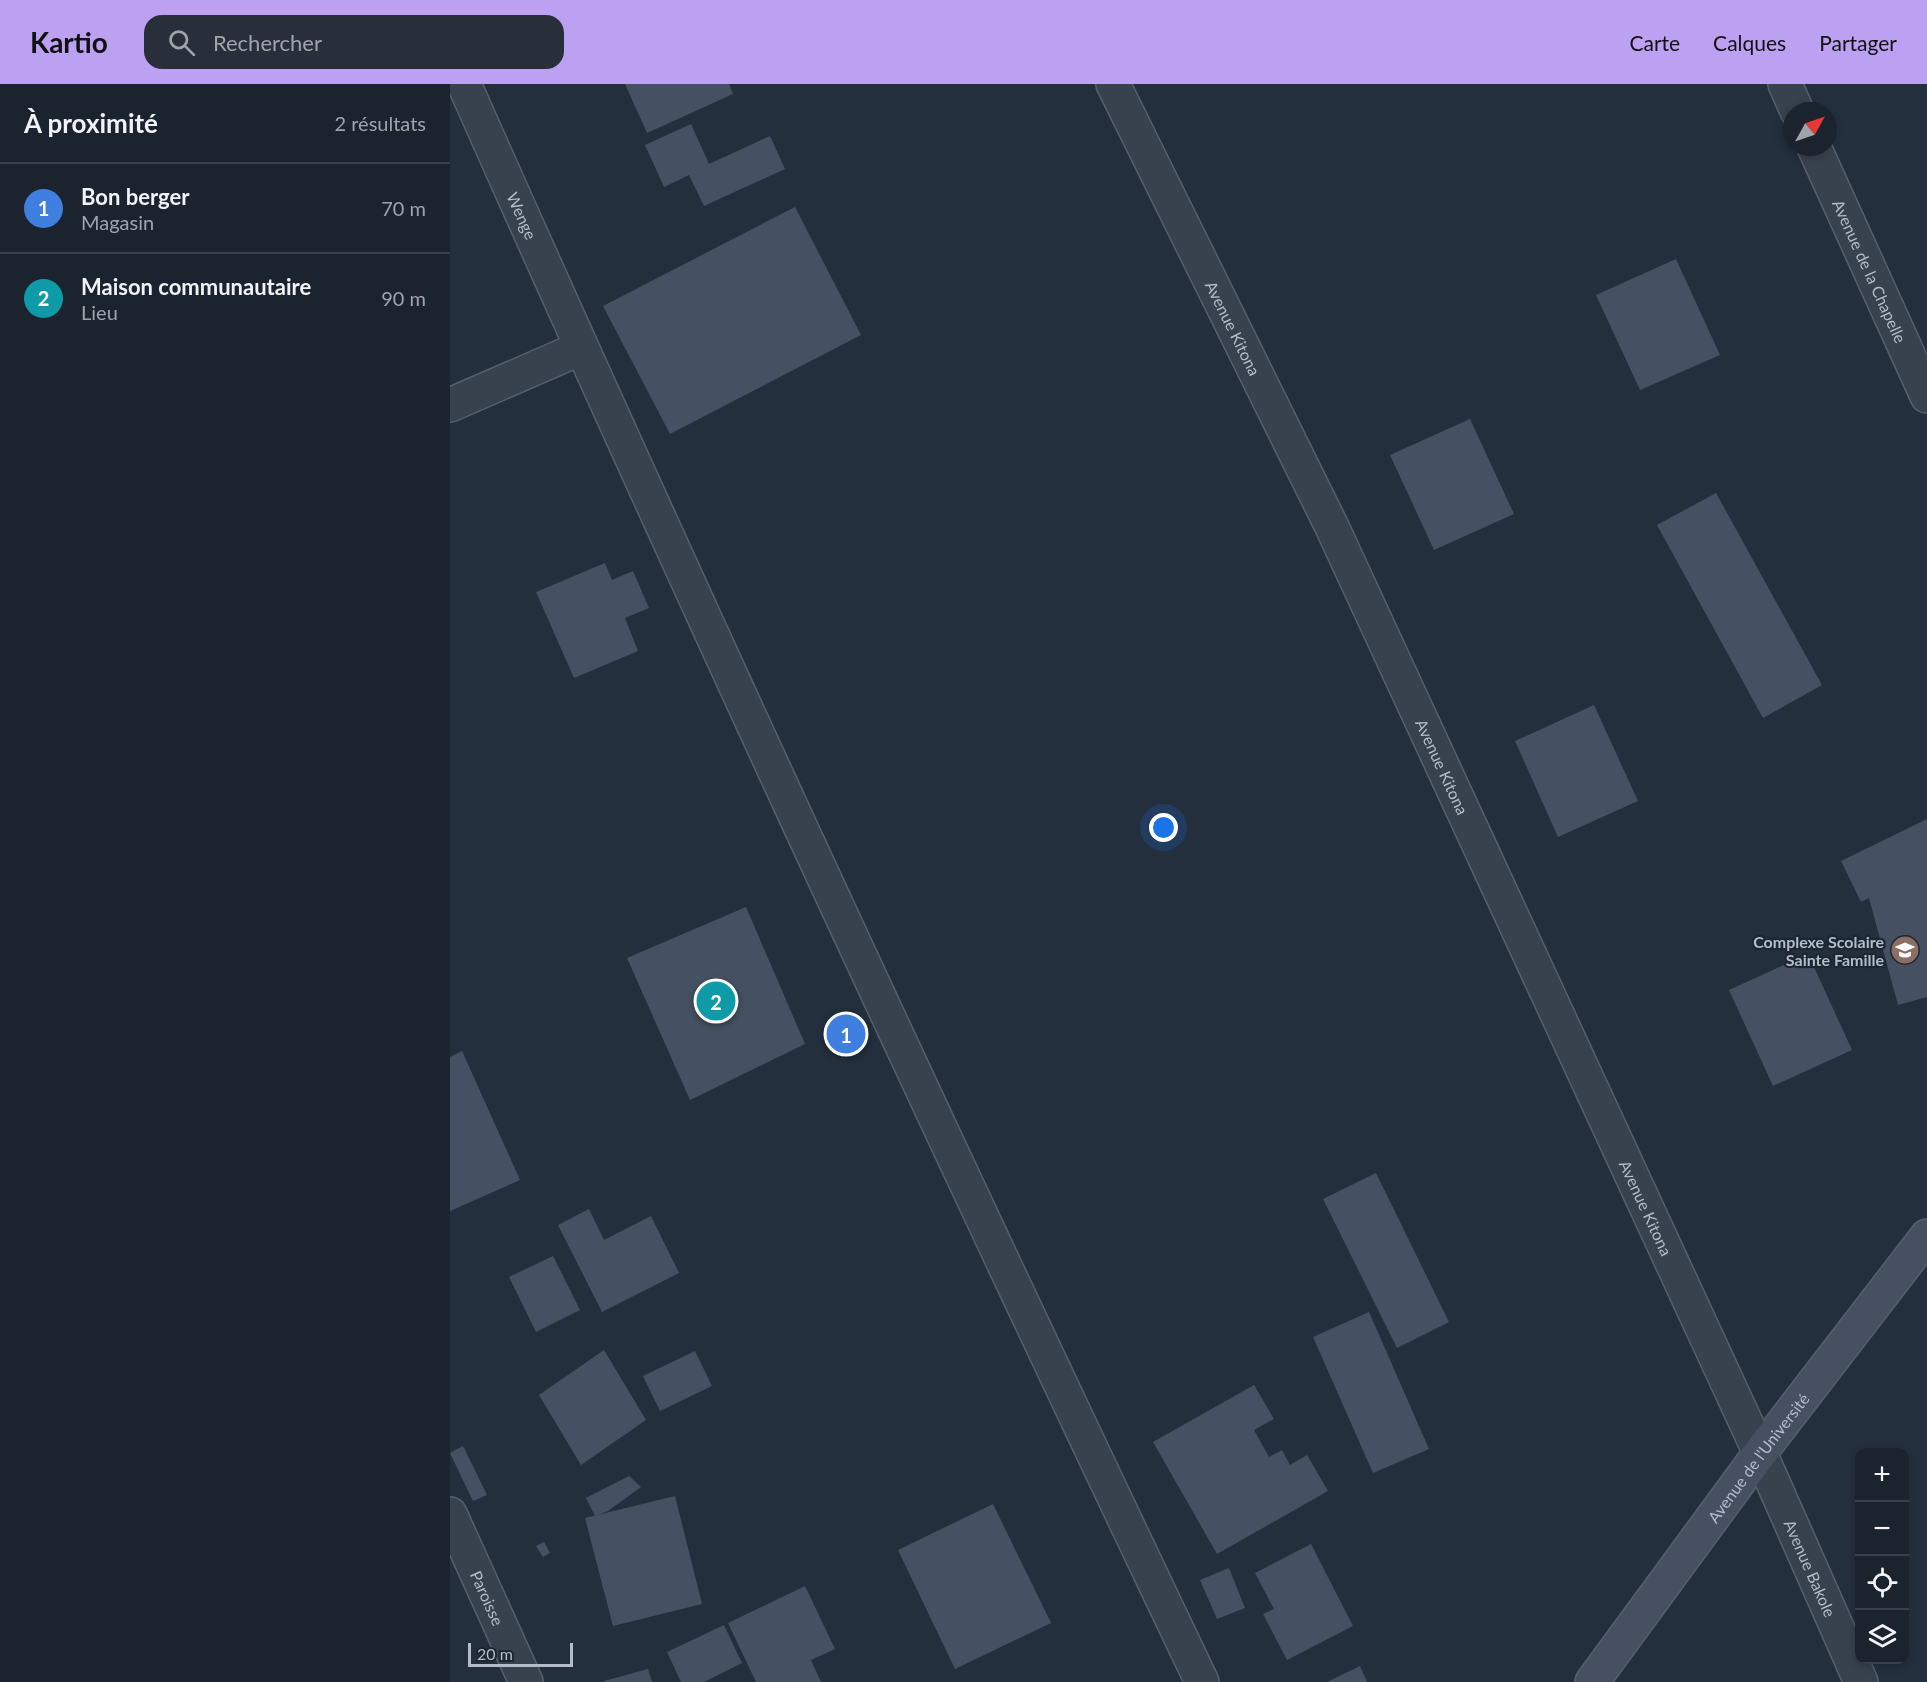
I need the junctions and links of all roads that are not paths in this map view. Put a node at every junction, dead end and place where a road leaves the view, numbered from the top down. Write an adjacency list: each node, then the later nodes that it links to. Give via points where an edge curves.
1 (464, 84): 6 (street, Wenge)
2 (1113, 84): 10 (street, Avenue Kitona, via 1332,527)
3 (1785, 84): 4 (street)
4 (1793, 102)
5 (1818, 156): 7 (street, Avenue de la Chapelle)
6 (581, 348): 8 (street); 13 (street, Wenge, via 957,1169)
7 (1927, 396)
8 (450, 405)
9 (1927, 1236): 10 (street, Avenue de l'Université)
10 (1760, 1453): 14 (street, Avenue de l'Université); 15 (street, Avenue Bakole)
11 (450, 1514): 12 (street, Paroisse)
12 (526, 1682)
13 (1202, 1682)
14 (1592, 1682)
15 (1861, 1682)

